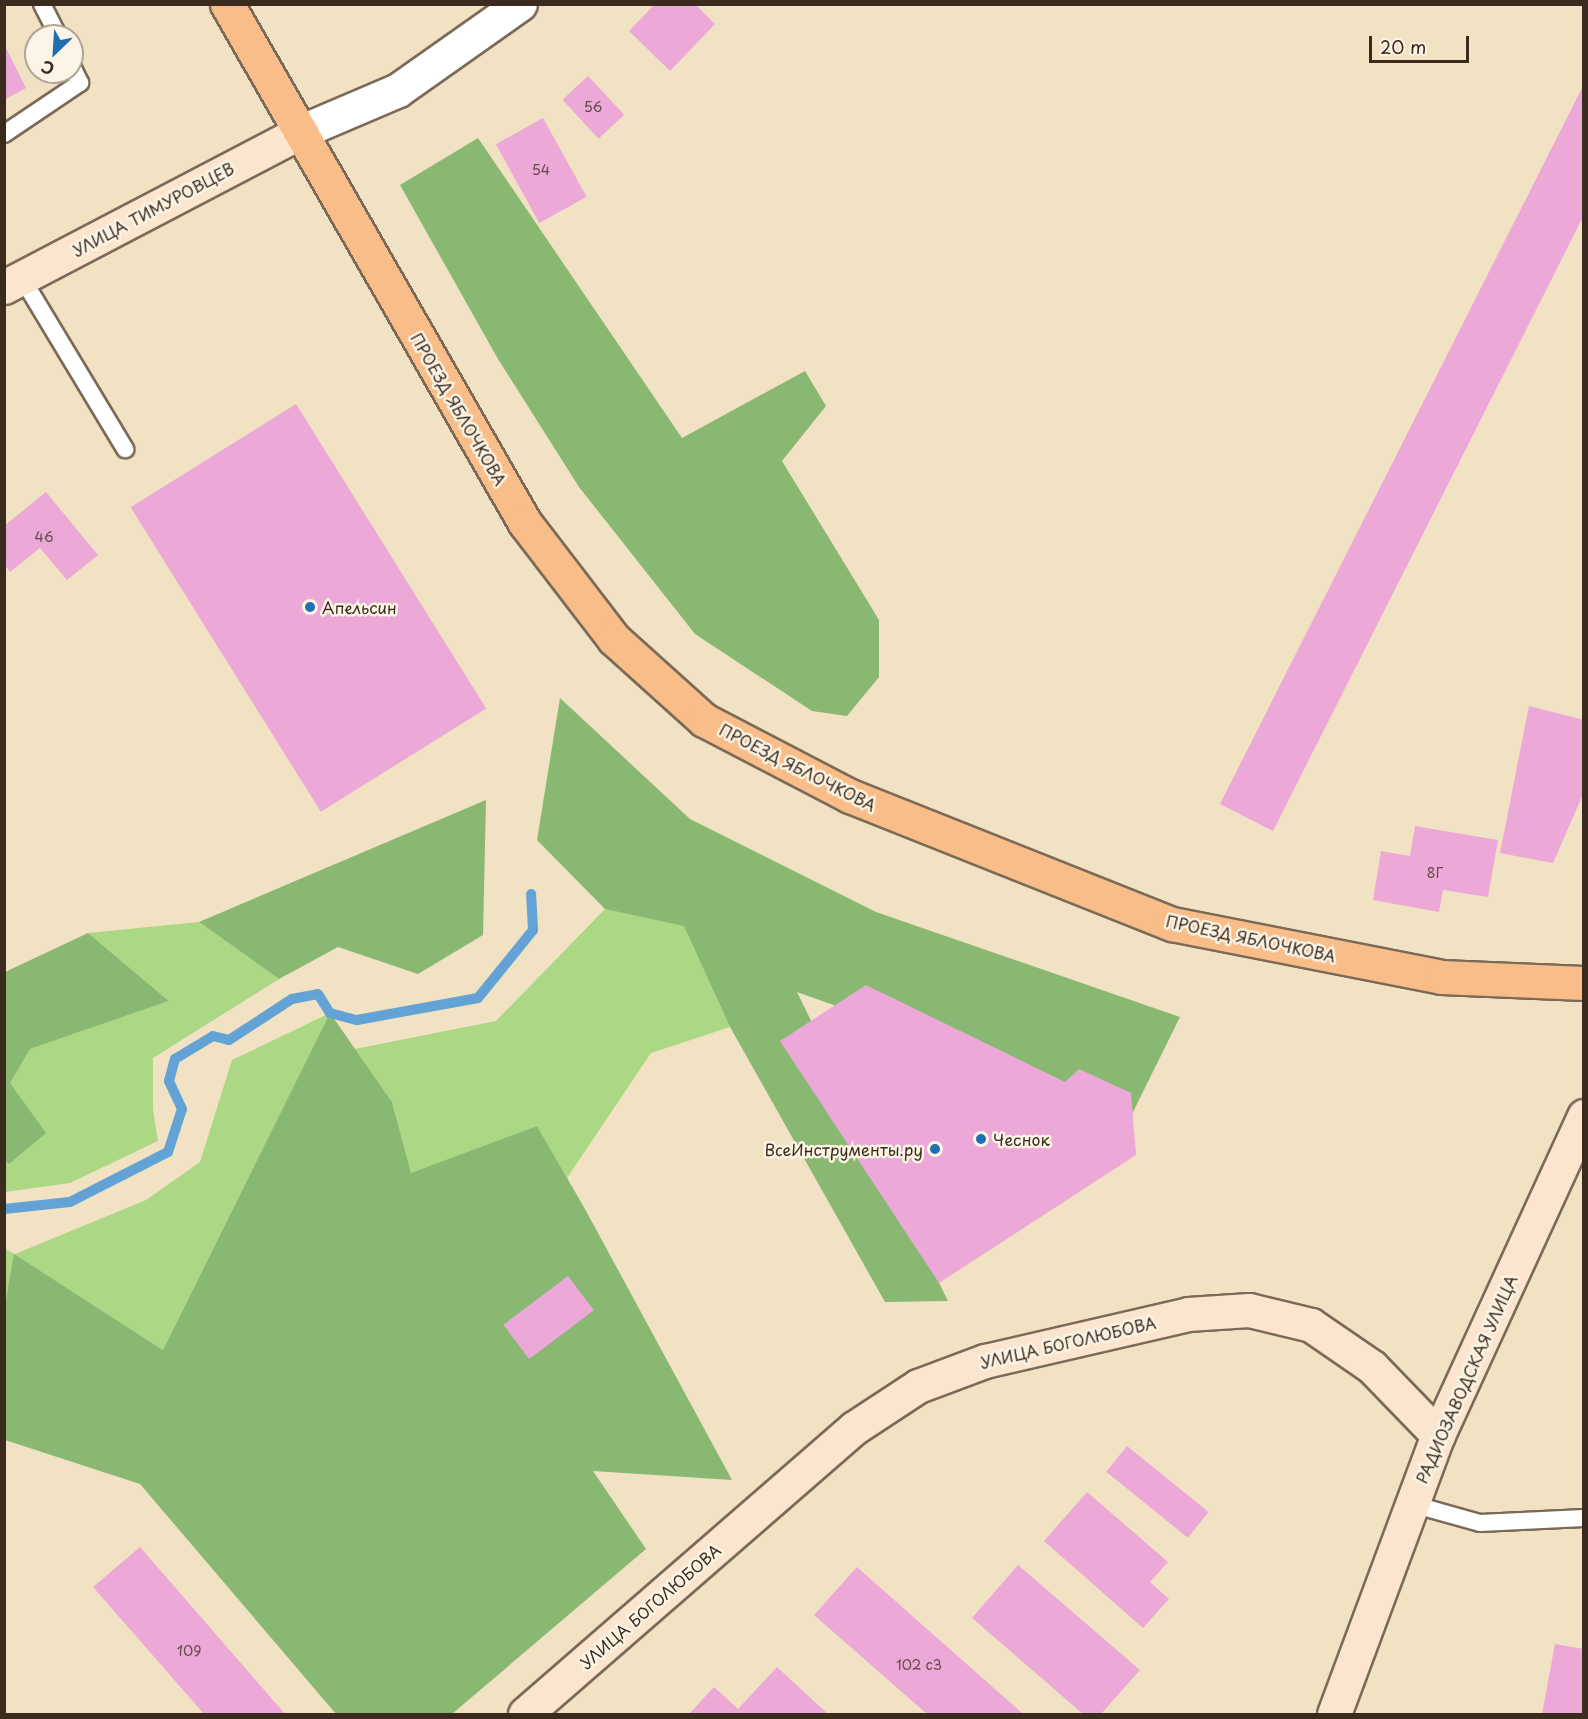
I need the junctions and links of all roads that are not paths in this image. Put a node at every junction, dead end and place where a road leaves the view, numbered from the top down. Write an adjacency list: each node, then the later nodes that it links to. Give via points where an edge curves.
1 (42, 4): 4 (lane)
2 (227, 4): 6 (main road, ПРОЕЗД ЯБЛОЧКОВА)
3 (520, 4): 6 (street, via 398,90)
4 (52, 24)
5 (79, 84): 7 (lane)
6 (302, 131): 8 (street, УЛИЦА ТИМУРОВЦЕВ); 10 (main road, ПРОЕЗД ЯБЛОЧКОВА, via 447,392 525,523 614,639 704,720 850,796 1172,924 1441,977)
7 (4, 134)
8 (13, 283): 9 (lane)
9 (125, 449)
10 (1584, 983)
11 (1584, 1116): 12 (street, РАДИОЗАВОДСКАЯ УЛИЦА)
12 (1438, 1435): 13 (street, РАДИОЗАВОДСКАЯ УЛИЦА); 15 (street, УЛИЦА БОГОЛЮБОВА, via 1372,1367 1311,1325 1249,1310 1188,1314 985,1360 918,1386 854,1428)
13 (1412, 1504): 14 (lane, via 1480,1523); 16 (street, РАДИОЗАВОДСКАЯ УЛИЦА)
14 (1584, 1518)
15 (525, 1714)
16 (1334, 1714)

